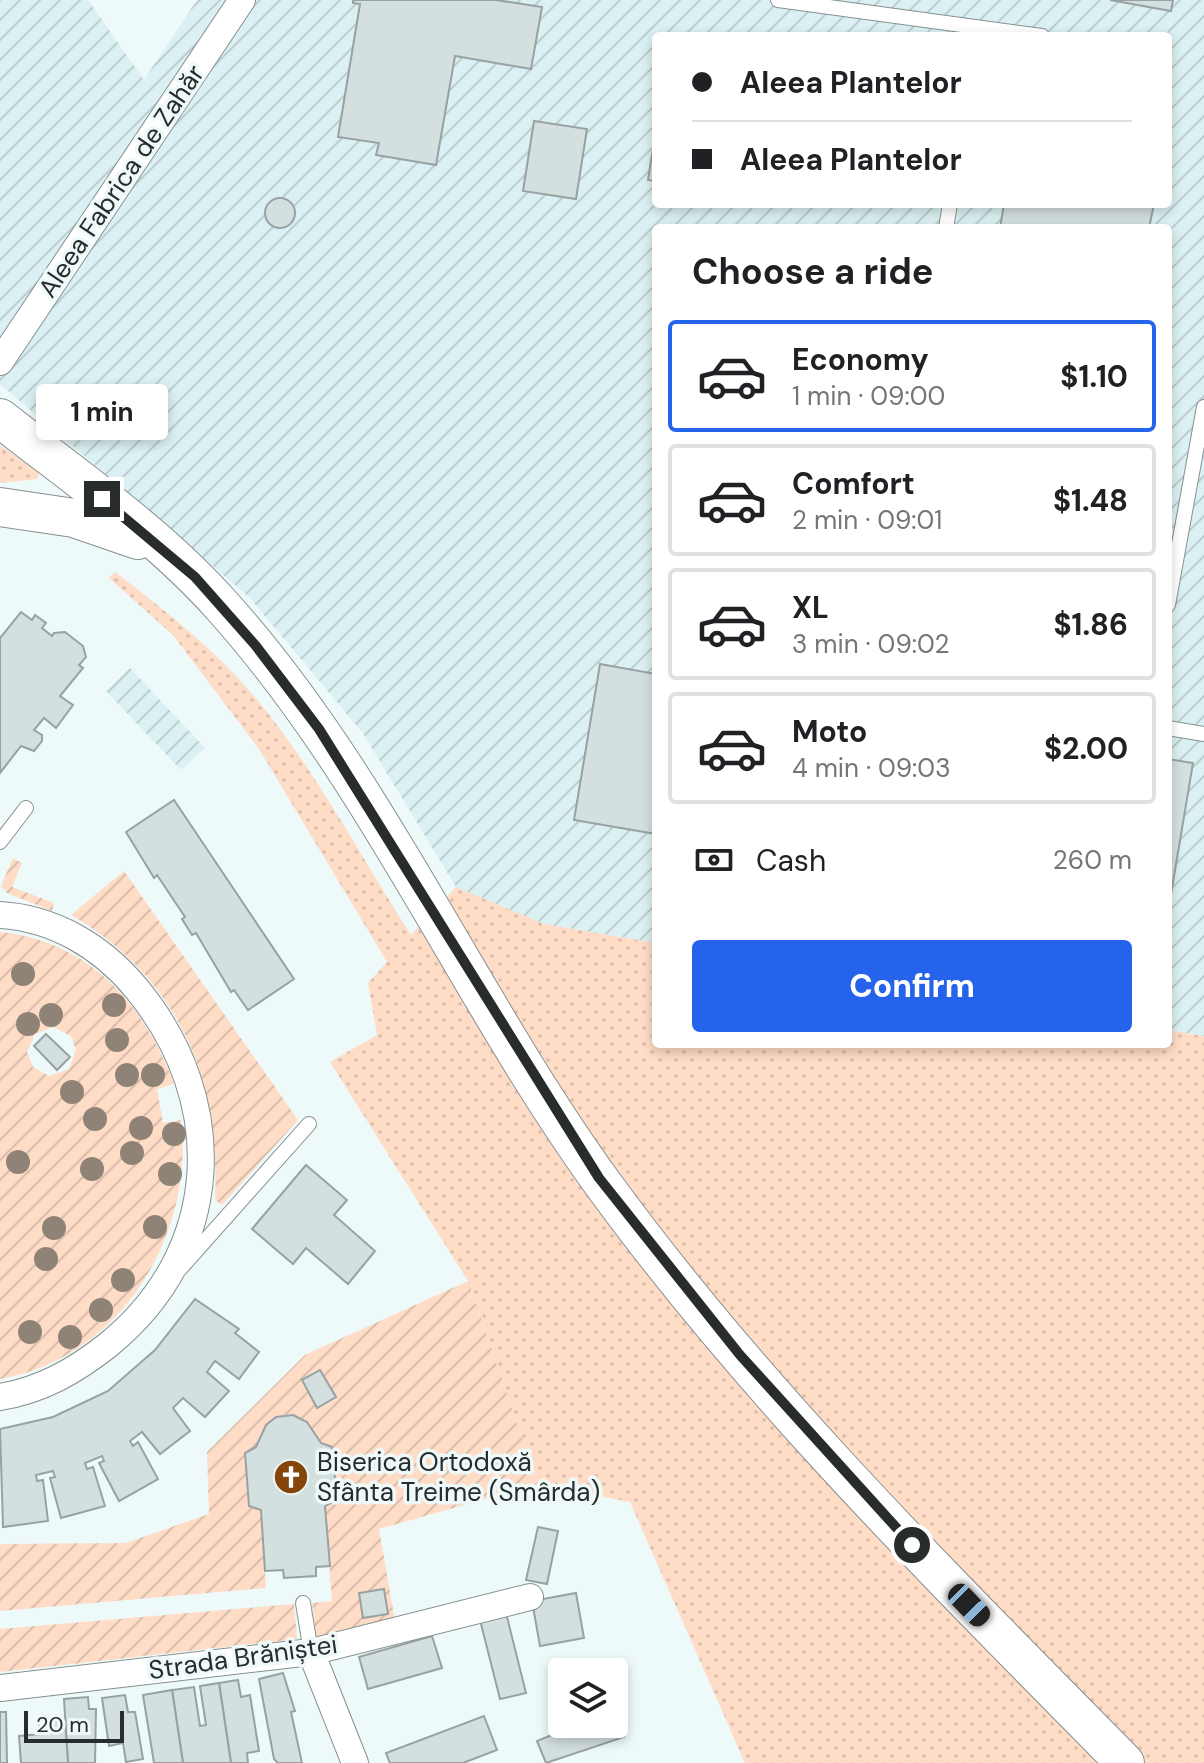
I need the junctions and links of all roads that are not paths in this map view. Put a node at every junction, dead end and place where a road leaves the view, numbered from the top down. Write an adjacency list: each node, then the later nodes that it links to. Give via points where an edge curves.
1 (242, 0): 4 (street, Aleea Fabrica de Zahăr)
2 (778, 0): 3 (lane)
3 (985, 32)
4 (0, 362)
5 (1204, 407): 7 (lane)
6 (0, 418): 9 (main road)
7 (1198, 470): 10 (lane)
8 (0, 507): 9 (main road, via 74,518)
9 (167, 551): 24 (main road, via 247,636 319,729 631,1223 858,1489)
10 (1172, 587)
11 (1172, 729): 12 (lane)
12 (1204, 734)
13 (26, 808): 14 (lane)
14 (0, 842)
15 (0, 915): 17 (street, via 53,927 86,942 127,977 173,1042 195,1110 201,1174 184,1247)
16 (309, 1124): 17 (lane)
17 (166, 1284): 18 (street, via 81,1367 47,1385)
18 (0, 1397)
19 (530, 1597): 21 (street, Strada Brăniștei)
20 (303, 1603): 21 (lane)
21 (311, 1652): 22 (street, Strada Brăniștei); 23 (street)
22 (0, 1688)
23 (355, 1763)
24 (1125, 1763)

